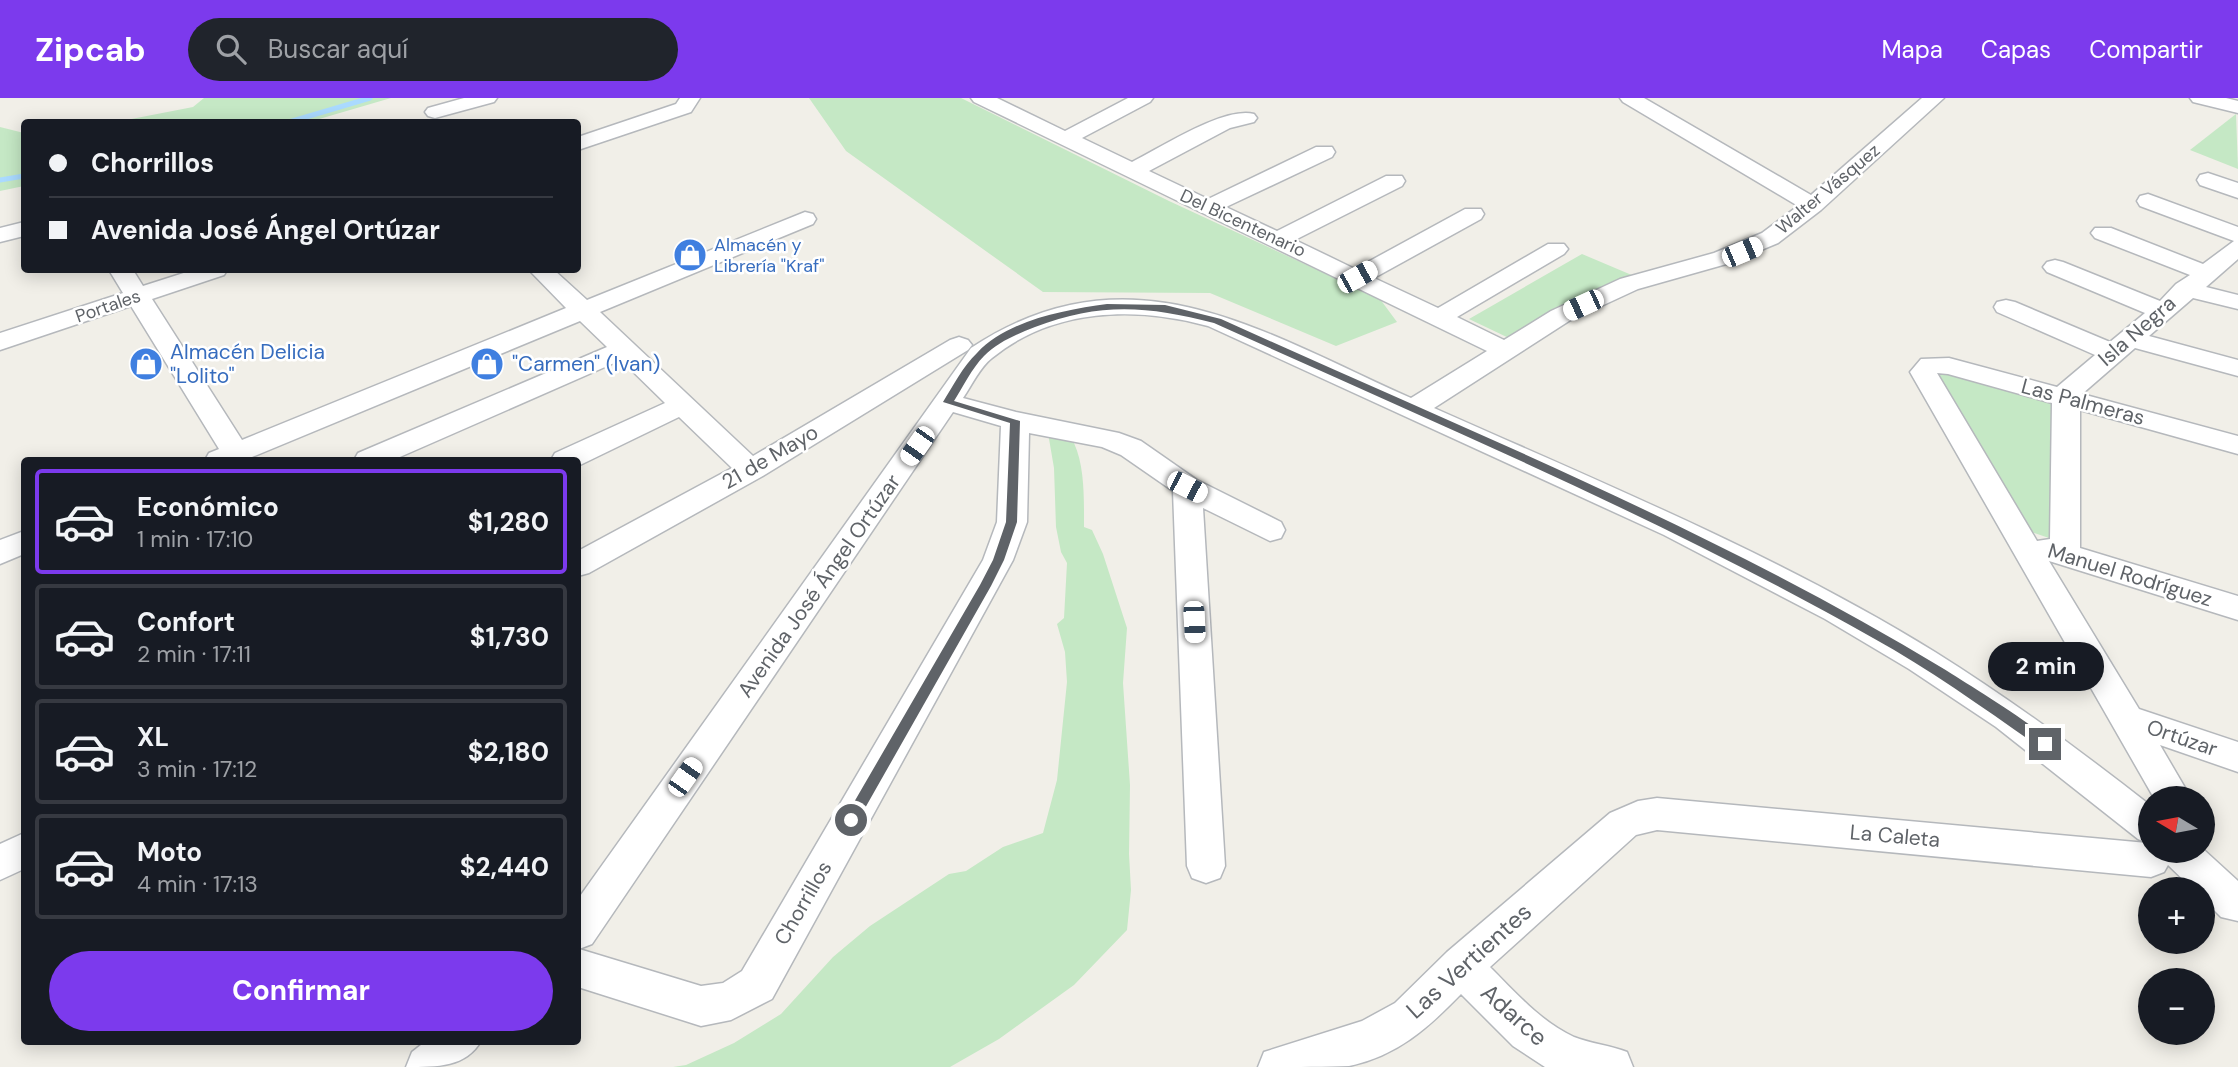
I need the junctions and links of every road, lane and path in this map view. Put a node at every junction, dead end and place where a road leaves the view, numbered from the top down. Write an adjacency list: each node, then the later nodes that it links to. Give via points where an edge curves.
1 (487, 98): 11 (street)
2 (981, 98): 10 (street, Del Bicentenario)
3 (1034, 98): 10 (street)
4 (1143, 98): 13 (street)
5 (1630, 98): 17 (street)
6 (1934, 98): 20 (street, Walter Vásquez)
7 (2200, 98): 9 (street)
8 (687, 103): 14 (street)
9 (2238, 107)
10 (1007, 111): 13 (street, Del Bicentenario)
11 (435, 112)
12 (1247, 118): 16 (street, via 1223,124)
13 (1065, 139): 16 (street, Del Bicentenario)
14 (581, 143)
15 (1324, 152): 24 (street)
16 (1132, 171): 24 (street, Del Bicentenario)
17 (1765, 176): 20 (street); 23 (street)
18 (2208, 180): 21 (street)
19 (1394, 181): 31 (street)
20 (1834, 187): 23 (street, Walter Vásquez)
21 (2238, 191)
22 (2148, 201): 30 (street)
23 (1813, 205): 51 (street, Walter Vásquez, via 1759,244 1629,284 1560,316)
24 (1208, 207): 31 (street, Del Bicentenario)
25 (1473, 215): 39 (street)
26 (805, 219): 44 (street)
27 (21, 230): 29 (street)
28 (2103, 233): 38 (street)
29 (0, 235)
30 (2238, 235)
31 (1278, 240): 39 (street, Del Bicentenario)
32 (2238, 247): 38 (street, Isla Negra)
33 (1556, 249): 46 (street)
34 (2056, 267): 45 (street)
35 (123, 273): 41 (street)
36 (206, 273): 41 (street, Portales)
37 (544, 273): 44 (street)
38 (2205, 273): 40 (street, Isla Negra)
39 (1357, 277): 46 (street, Del Bicentenario)
40 (2185, 289): 42 (street); 45 (street, Isla Negra)
41 (138, 296): 47 (street, Portales); 59 (street)
42 (2238, 302)
43 (2007, 307): 49 (street)
44 (582, 309): 50 (street); 60 (street)
45 (2161, 310): 49 (street, Isla Negra)
46 (1440, 317): 51 (street, Del Bicentenario)
47 (0, 342)
48 (959, 345): 63 (street, 21 de Mayo)
49 (2121, 346): 52 (street); 53 (street, Isla Negra, via 2070,387)
50 (625, 349): 55 (street); 61 (street)
51 (1505, 350): 56 (street, Walter Vásquez)
52 (2238, 368)
53 (2065, 397): 58 (street, Las Palmeras); 66 (street, Las Palmeras, via 1949,366 1927,366 1923,372); 69 (street)
54 (948, 402): 56 (street, Avenida José Ángel Ortúzar, via 980,354 1010,334 1065,313 1128,306 1174,309 1217,321); 57 (street); 84 (street, Avenida José Ángel Ortúzar)
55 (683, 405): 62 (street); 63 (street)
56 (1412, 410): 76 (street, Avenida José Ángel Ortúzar, via 1675,528 1878,635 2064,758)
57 (1015, 421): 64 (street, via 1120,443); 86 (street, Chorrillos, via 1012,522 998,560 757,985 736,1000 701,1006)
58 (2238, 445)
59 (231, 457)
60 (234, 457)
61 (375, 457)
62 (571, 457)
63 (751, 470): 70 (street, 21 de Mayo)
64 (1187, 487): 65 (street); 82 (street)
65 (1270, 530)
66 (2022, 542): 69 (street, Manuel Rodríguez); 72 (street)
67 (21, 543): 68 (street)
68 (0, 553)
69 (2065, 555): 71 (street, Manuel Rodríguez)
70 (581, 563)
71 (2238, 608)
72 (2127, 719): 73 (street, Ortúzar); 74 (street)
73 (2238, 757)
74 (2166, 786)
75 (1638, 817): 77 (street, La Caleta, via 1657,814); 85 (street, Las Vertientes, via 1623,824)
76 (2138, 826)
77 (2138, 845)
78 (21, 852): 79 (street)
79 (0, 863)
80 (2182, 863): 83 (street, Avenida José Ángel Ortúzar)
81 (2211, 863): 83 (street)
82 (1206, 866)
83 (2236, 906)
84 (581, 928)
85 (1461, 966): 89 (street, Las Vertientes, via 1410,1017 1390,1029); 90 (street, Adarce, via 1547,1047 1576,1062)
86 (581, 969)
87 (455, 1045): 88 (street)
88 (427, 1067)
89 (1279, 1067)
90 (1612, 1067)

